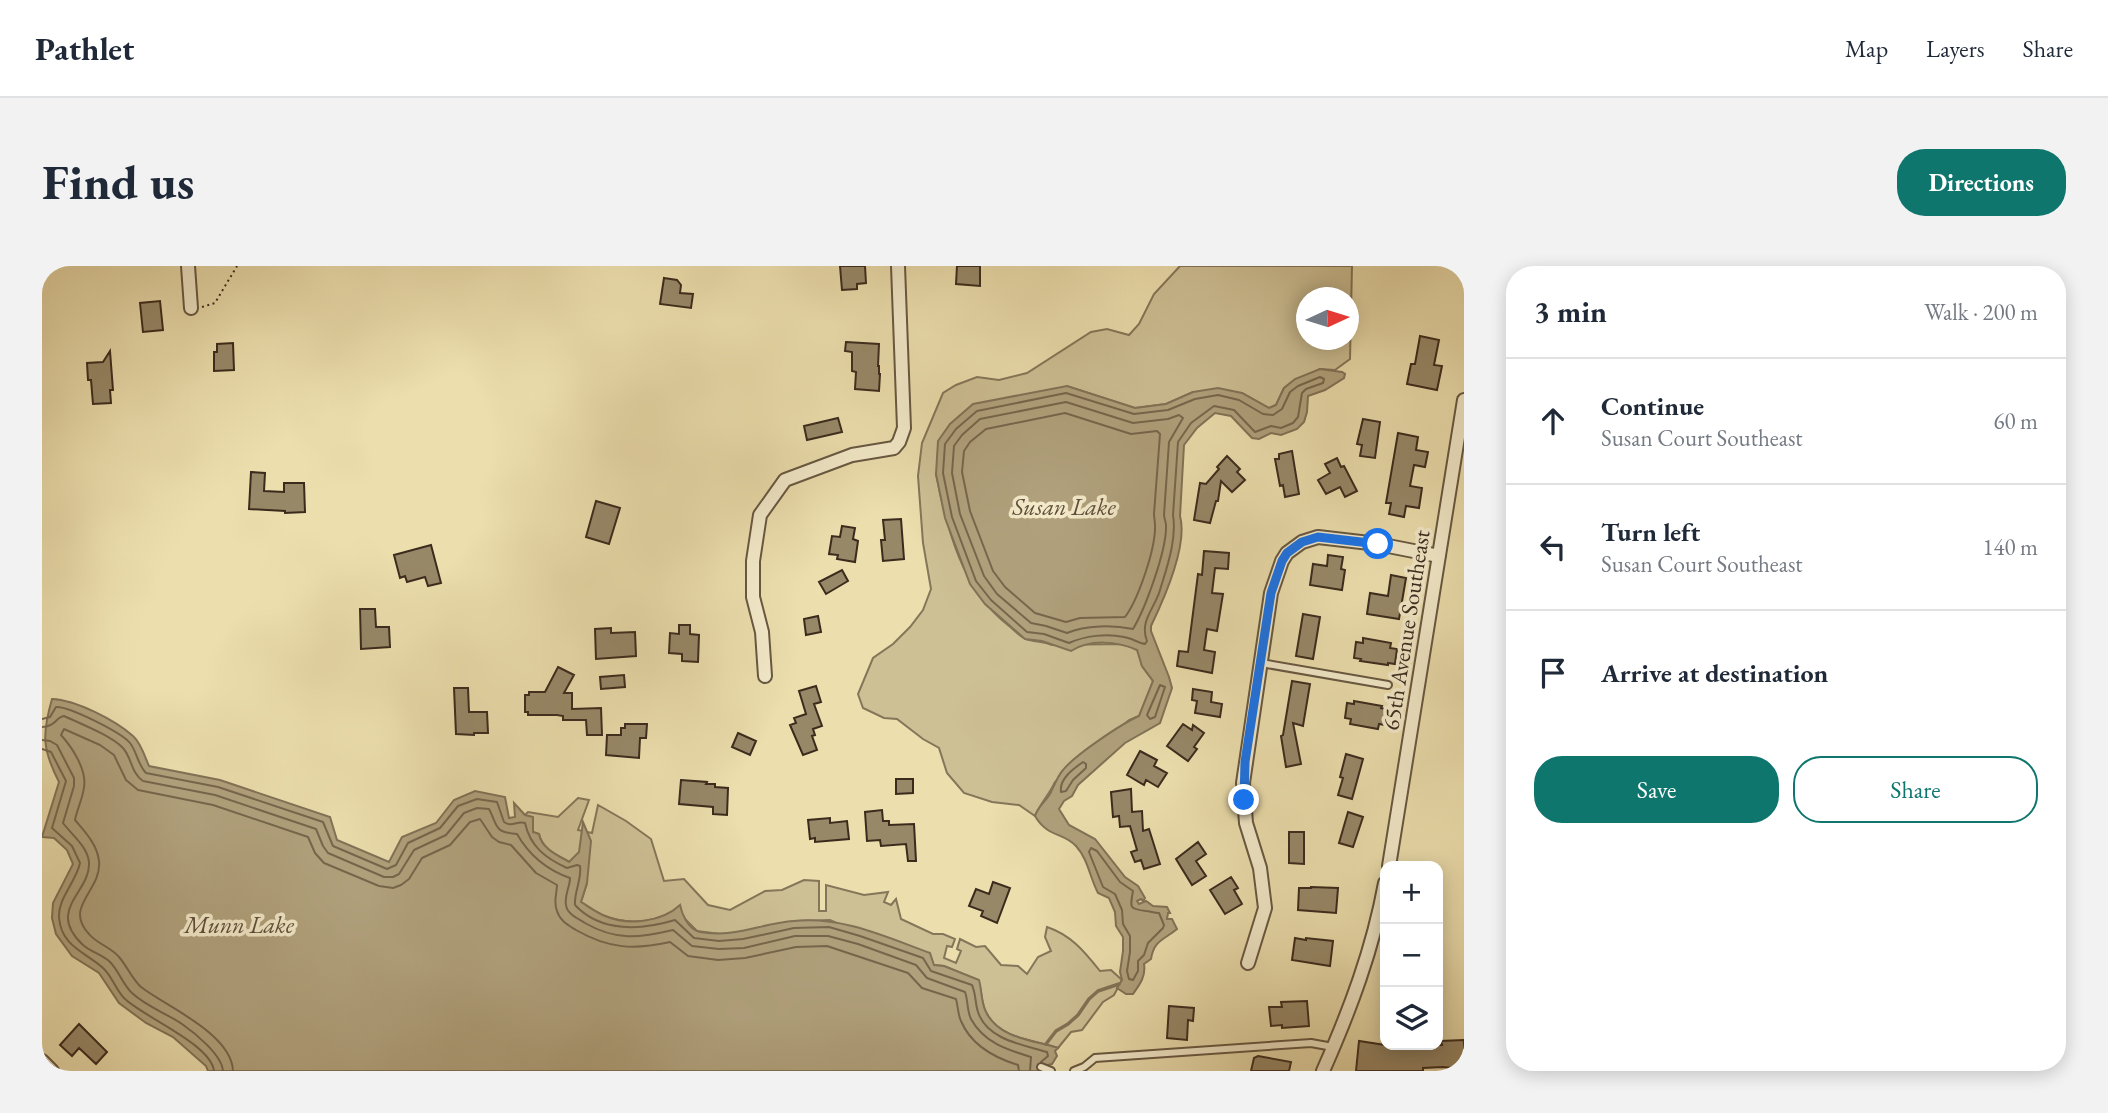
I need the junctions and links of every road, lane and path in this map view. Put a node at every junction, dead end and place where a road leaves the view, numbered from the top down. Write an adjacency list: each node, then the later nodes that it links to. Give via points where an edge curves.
1 (188, 266): 4 (street)
2 (237, 266): 4 (path, via 215,303)
3 (898, 266): 8 (street, via 904,428 894,448 852,455 785,480 760,515 752,561)
4 (191, 308)
5 (1464, 400): 6 (street, 65th Avenue Southeast)
6 (1439, 556): 7 (street, via 1329,538 1302,542 1287,553 1278,570); 10 (street, 65th Avenue Southeast)
7 (1261, 663): 9 (lane); 12 (street, via 1243,793 1265,908)
8 (765, 676)
9 (1388, 685)
10 (1389, 861)
11 (1380, 904): 13 (street, via 1365,965)
12 (1248, 963)
13 (1334, 1047): 18 (lane, via 1311,1043 1095,1058); 19 (street)
14 (42, 1061): 16 (street)
15 (1041, 1067): 17 (lane)
16 (52, 1071)
17 (1051, 1071)
18 (1074, 1071)
19 (1323, 1071)

